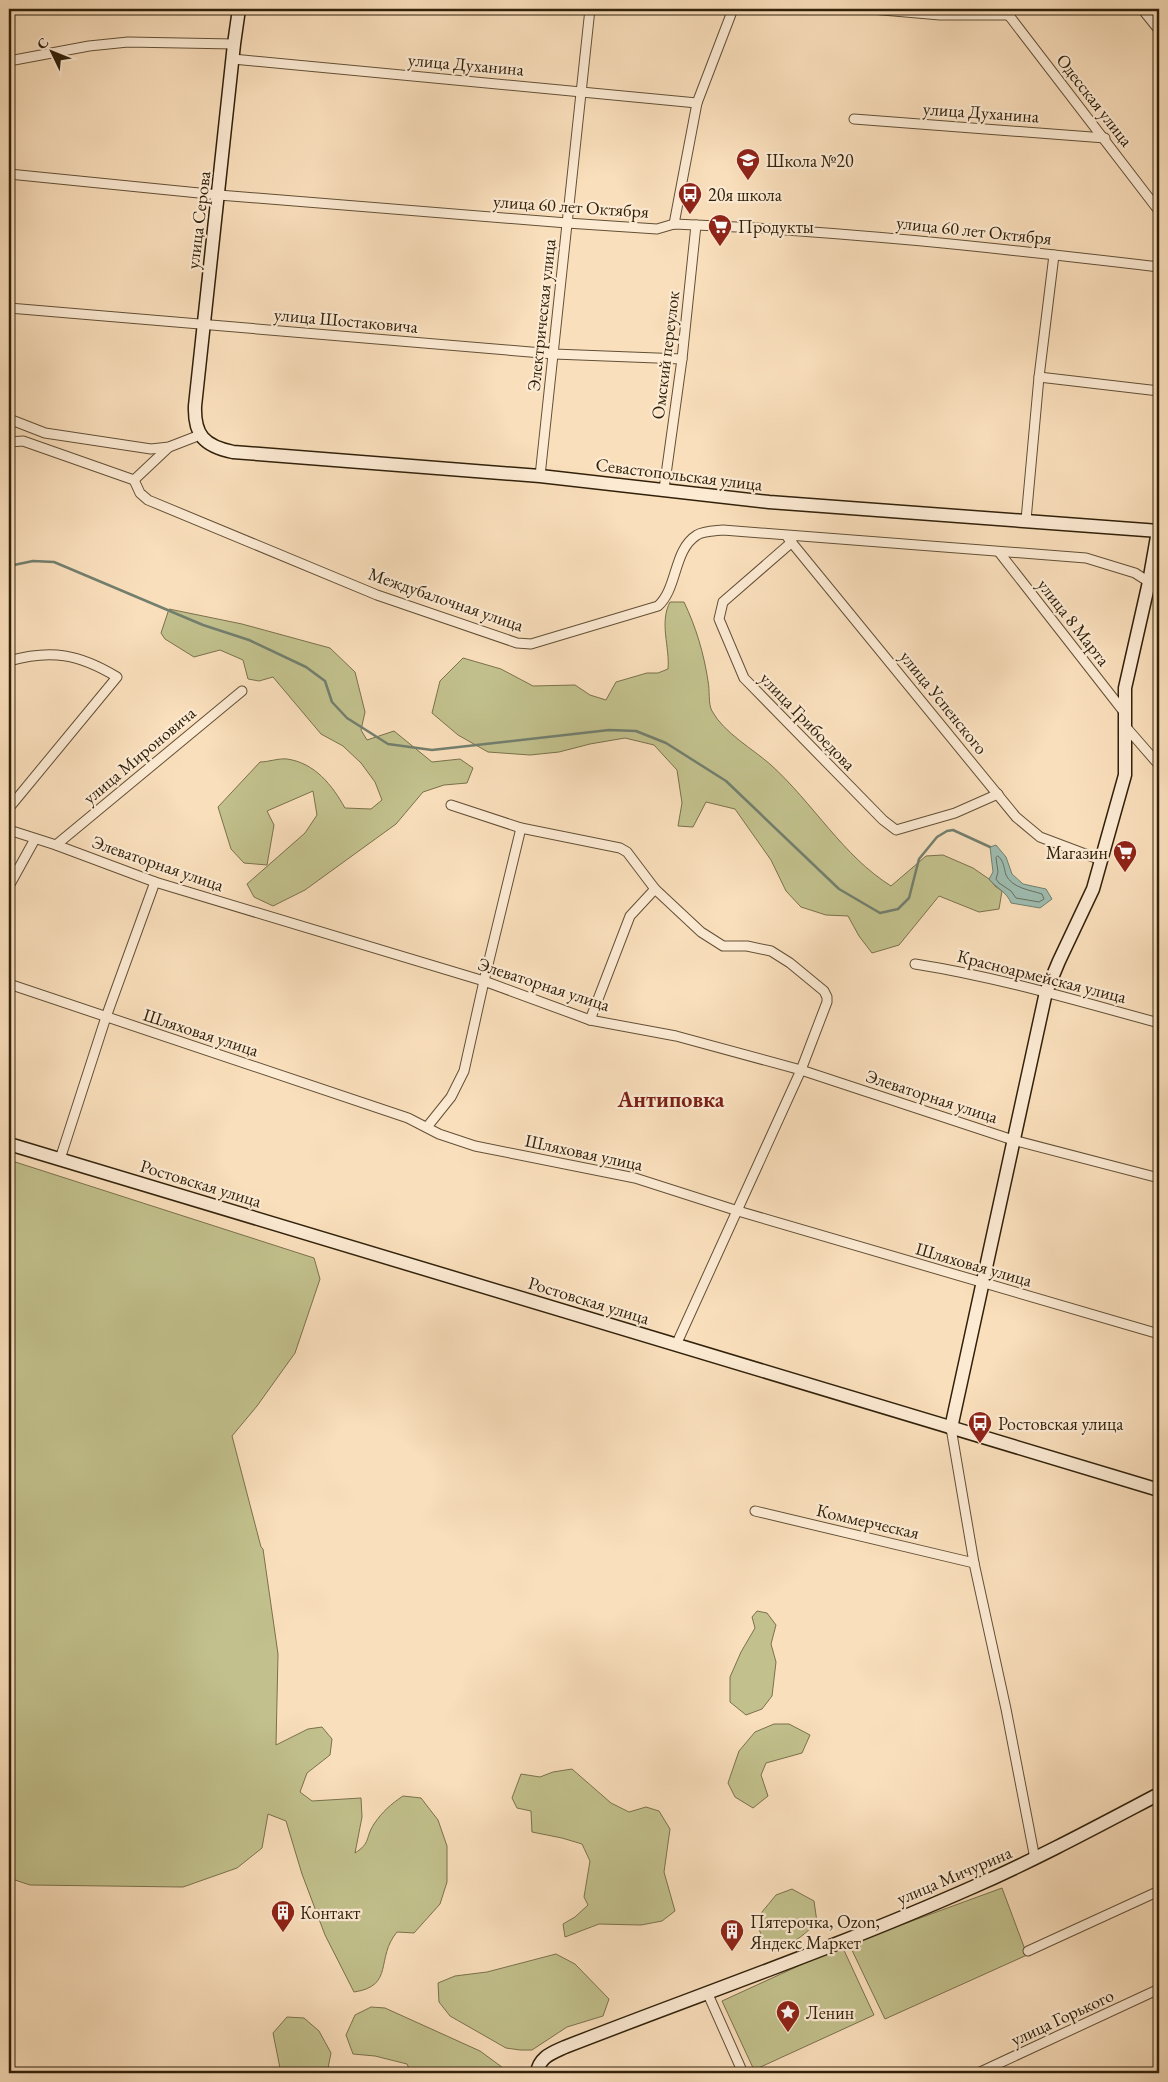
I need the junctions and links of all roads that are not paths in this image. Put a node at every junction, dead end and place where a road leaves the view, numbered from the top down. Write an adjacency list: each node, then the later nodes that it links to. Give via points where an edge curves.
1 (239, 9): 8 (street, улица Серова)
2 (590, 9): 11 (street, Электрическая улица)
3 (733, 9): 12 (street)
4 (871, 9): 6 (street, via 940,15)
5 (1142, 9): 7 (street)
6 (1006, 12): 14 (street, Одесская улица)
7 (1159, 30)
8 (234, 44): 9 (street, улица Серова); 10 (street, via 128,42)
9 (232, 59): 11 (street, улица Духанина); 16 (street, улица Серова)
10 (9, 60)
11 (581, 91): 12 (street, улица Духанина); 18 (street, Электрическая улица)
12 (697, 103): 19 (street)
13 (854, 119): 14 (street, улица Духанина)
14 (1105, 138): 17 (street, Одесская улица)
15 (9, 174): 16 (street, улица 60 лет Октября)
16 (219, 195): 18 (street, улица 60 лет Октября); 24 (street, улица Серова)
17 (1159, 211)
18 (568, 223): 19 (street, улица 60 лет Октября, via 657,229); 25 (street, Электрическая улица)
19 (674, 224): 20 (street, улица 60 лет Октября)
20 (696, 225): 21 (street, улица 60 лет Октября, via 831,233); 26 (street, Омский переулок)
21 (1054, 254): 22 (street, улица 60 лет Октября); 27 (street)
22 (1159, 267)
23 (9, 308): 24 (street, улица Шостаковича)
24 (203, 324): 25 (street, улица Шостаковича); 30 (street, улица Серова, via 195,406)
25 (554, 354): 26 (street, улица Шостаковича); 33 (street, Электрическая улица)
26 (682, 359): 35 (street, Омский переулок)
27 (1039, 378): 28 (street); 36 (street)
28 (1159, 391)
29 (9, 419): 32 (street, via 45,433 151,449)
30 (200, 434): 32 (street); 33 (street, Севастопольская улица, via 212,446 233,452)
31 (9, 442): 34 (street, via 23,441)
32 (169, 447): 34 (street)
33 (540, 476): 35 (street, Севастопольская улица)
34 (134, 480): 38 (street, Междубалочная улица, via 140,493 148,500 359,587 517,643 531,644 658,606 669,590 684,550 697,535 723,530)
35 (664, 489): 36 (street, Севастопольская улица, via 769,502)
36 (1026, 520): 37 (street, Севастопольская улица)
37 (1159, 531): 41 (street)
38 (784, 534): 39 (street, улица Успенского); 40 (street, Междубалочная улица)
39 (792, 542): 47 (street, улица Успенского); 47 (street, улица Грибоедова, via 723,602 719,619 744,678 896,830 955,813)
40 (999, 552): 41 (street, Междубалочная улица, via 1086,558); 44 (street, улица 8 Марта)
41 (1154, 581): 44 (street, via 1125,688)
42 (9, 662): 49 (street, via 32,654 51,654 84,660 117,676)
43 (242, 691): 53 (street, улица Мироновича)
44 (1124, 712): 45 (street)
45 (1125, 726): 46 (street); 54 (street, via 1125,775)
46 (1159, 765)
47 (998, 794): 54 (street, улица Успенского, via 1016,817 1040,837)
48 (451, 806): 50 (street)
49 (9, 808)
50 (521, 828): 57 (street, via 620,848 632,857); 59 (street)
51 (9, 830): 52 (street, Элеваторная улица)
52 (35, 839): 53 (street, Элеваторная улица); 56 (street)
53 (56, 845): 55 (street, Элеваторная улица)
54 (1102, 860): 61 (street, via 1093,889)
55 (155, 882): 59 (street, Элеваторная улица); 62 (street)
56 (9, 886)
57 (655, 889): 63 (street, via 630,916); 65 (street, via 701,932 723,946 771,951 824,990 827,1002)
58 (915, 964): 61 (street, Красноармейская улица)
59 (484, 981): 63 (street, Элеваторная улица); 66 (street, via 464,1071 452,1097)
60 (9, 984): 62 (street, Шляховая улица)
61 (1046, 992): 64 (street, Красноармейская улица); 67 (street)
62 (106, 1017): 66 (street, Шляховая улица); 69 (street)
63 (590, 1020): 65 (street, Элеваторная улица, via 676,1036)
64 (1159, 1023)
65 (801, 1070): 67 (street, Элеваторная улица); 71 (street)
66 (427, 1127): 71 (street, Шляховая улица, via 475,1146 635,1178)
67 (1013, 1140): 70 (street, Элеваторная улица); 72 (street)
68 (9, 1144): 69 (street, Ростовская улица)
69 (60, 1159): 74 (street, Ростовская улица)
70 (1159, 1178)
71 (738, 1211): 72 (street, Шляховая улица); 74 (street)
72 (981, 1283): 73 (street, Шляховая улица); 75 (street)
73 (1159, 1334)
74 (676, 1345): 75 (street, Ростовская улица)
75 (951, 1428): 76 (street, Ростовская улица); 78 (street)
76 (1159, 1490)
77 (755, 1511): 78 (street, Коммерческая)
78 (974, 1563): 80 (street)
79 (1159, 1794): 80 (street, улица Мичурина)
80 (1035, 1859): 84 (street, улица Мичурина, via 973,1888)
81 (1159, 1891): 82 (street)
82 (1028, 1951)
83 (1159, 1989): 87 (street, улица Горького)
84 (707, 1992): 85 (street, улица Мичурина, via 548,2054); 86 (street)
85 (537, 2070)
86 (743, 2073)
87 (978, 2073)

